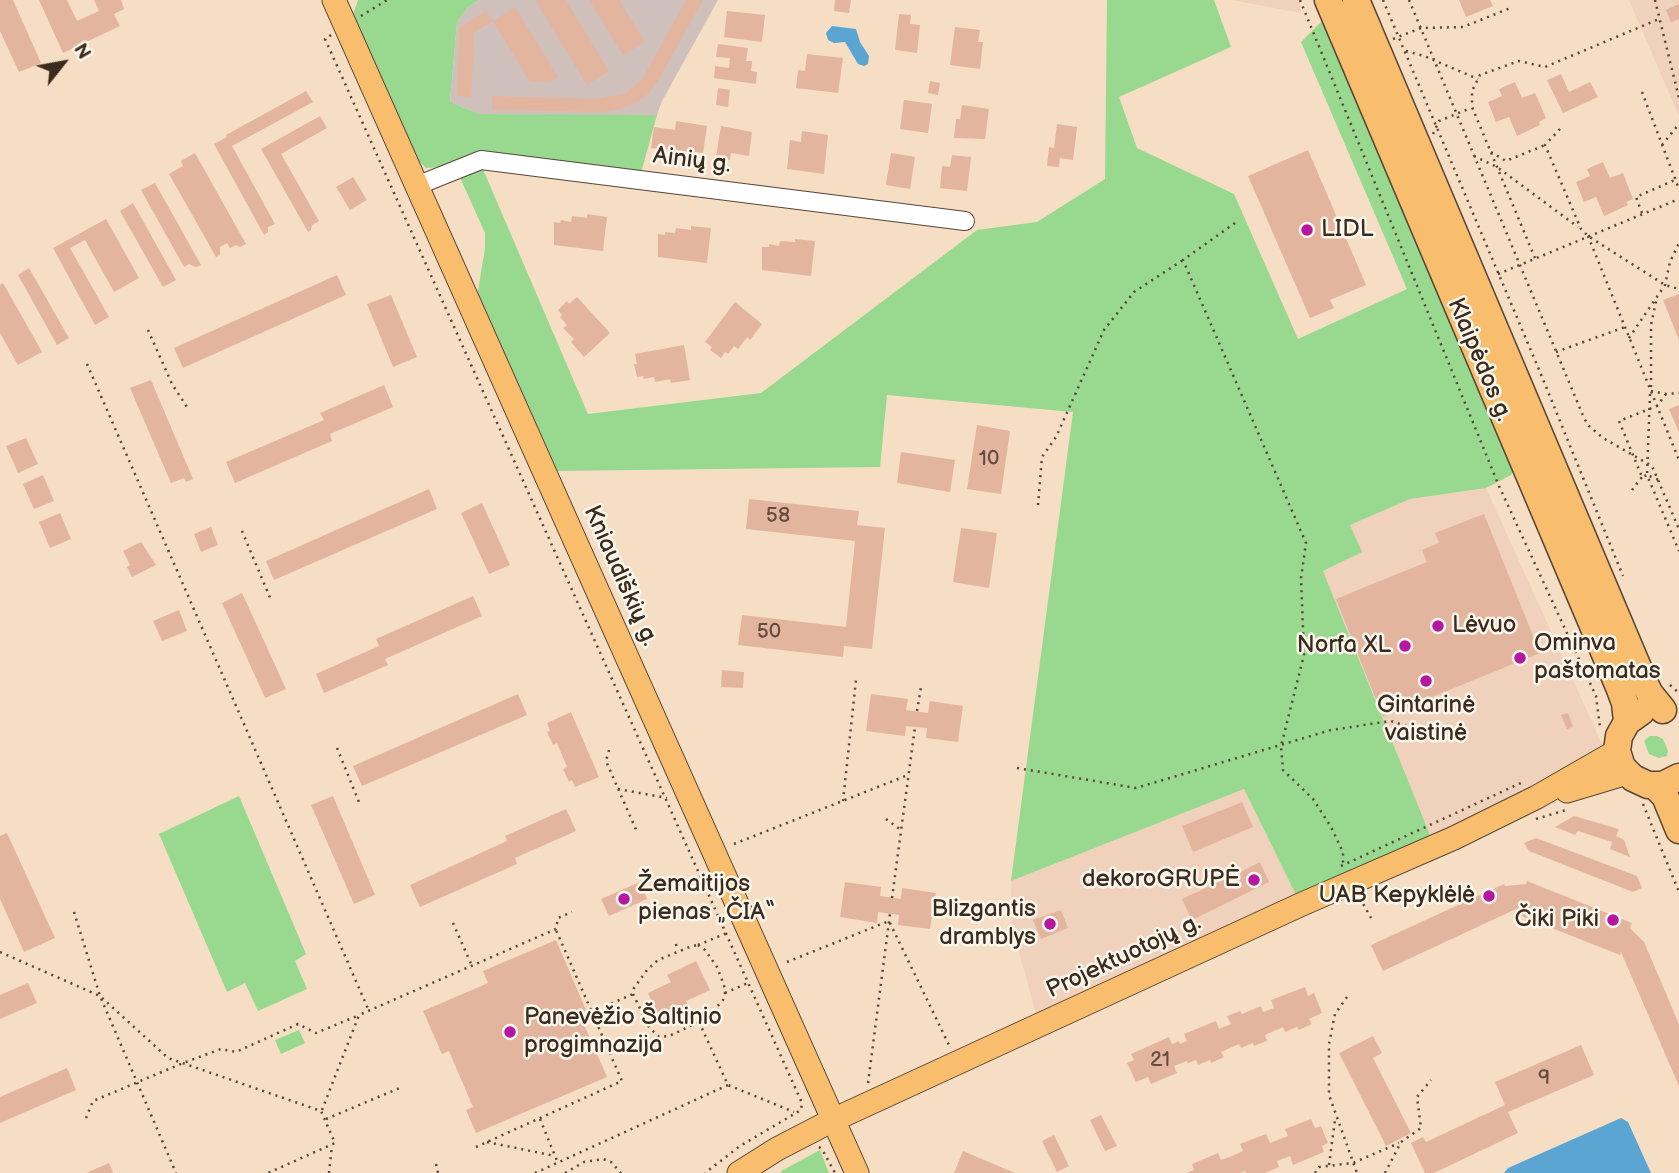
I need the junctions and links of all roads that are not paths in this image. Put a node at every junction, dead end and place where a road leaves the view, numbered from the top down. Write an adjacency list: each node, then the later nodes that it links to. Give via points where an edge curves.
1 (335, 0): 3 (main road, Kniaudiškių g.)
2 (1353, 6): 5 (highway, Klaipėdos g., via 1650,694); 6 (highway, Klaipėdos g., via 1619,687)
3 (416, 186): 4 (street, Ainių g., via 481,160); 10 (main road, Kniaudiškių g.)
4 (965, 221)
5 (1675, 715): 6 (highway, Klaipėdos g., via 1655,709 1639,712)
6 (1627, 722): 7 (highway, via 1619,736)
7 (1622, 762): 8 (highway, via 1640,782); 10 (main road, Projektuotojų g., via 1536,808 1300,905)
8 (1657, 787): 9 (highway)
9 (1679, 830)
10 (832, 1120): 11 (main road, Projektuotojų g.); 12 (main road, Kniaudiškių g.)
11 (739, 1173)
12 (857, 1173)

